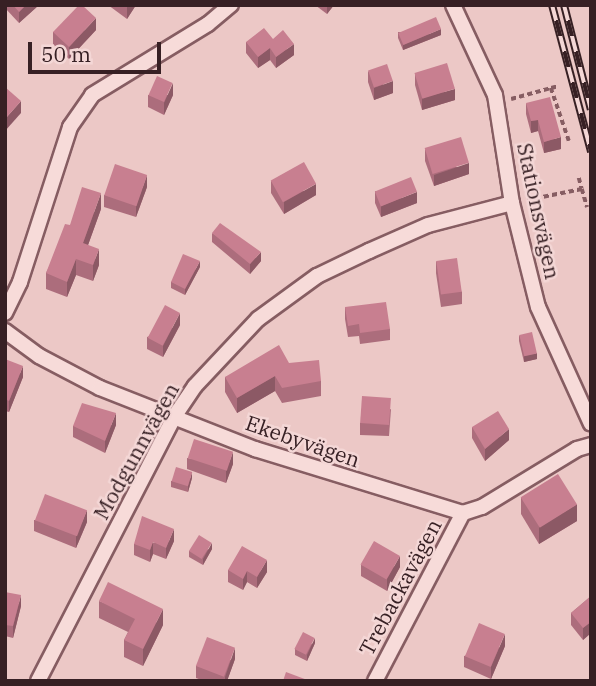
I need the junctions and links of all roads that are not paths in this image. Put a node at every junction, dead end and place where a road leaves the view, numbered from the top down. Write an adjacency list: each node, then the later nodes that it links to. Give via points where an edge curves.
1 (231, 5): 4 (street, via 92,95 70,127 20,282)
2 (453, 5): 3 (street, Stationsvägen, via 495,94)
3 (517, 202): 6 (street, Modgunnvägen, via 428,225 317,276 258,319 195,386); 7 (street, Stationsvägen, via 538,307)
4 (5, 313)
5 (5, 331): 6 (street, Ekebyvägen, via 39,356 100,388)
6 (174, 417): 9 (street, Ekebyvägen, via 255,449); 10 (street, Modgunnvägen)
7 (591, 424)
8 (591, 445): 9 (street, via 482,507)
9 (463, 513): 11 (street, Trebackavägen)
10 (38, 681)
11 (375, 681)

